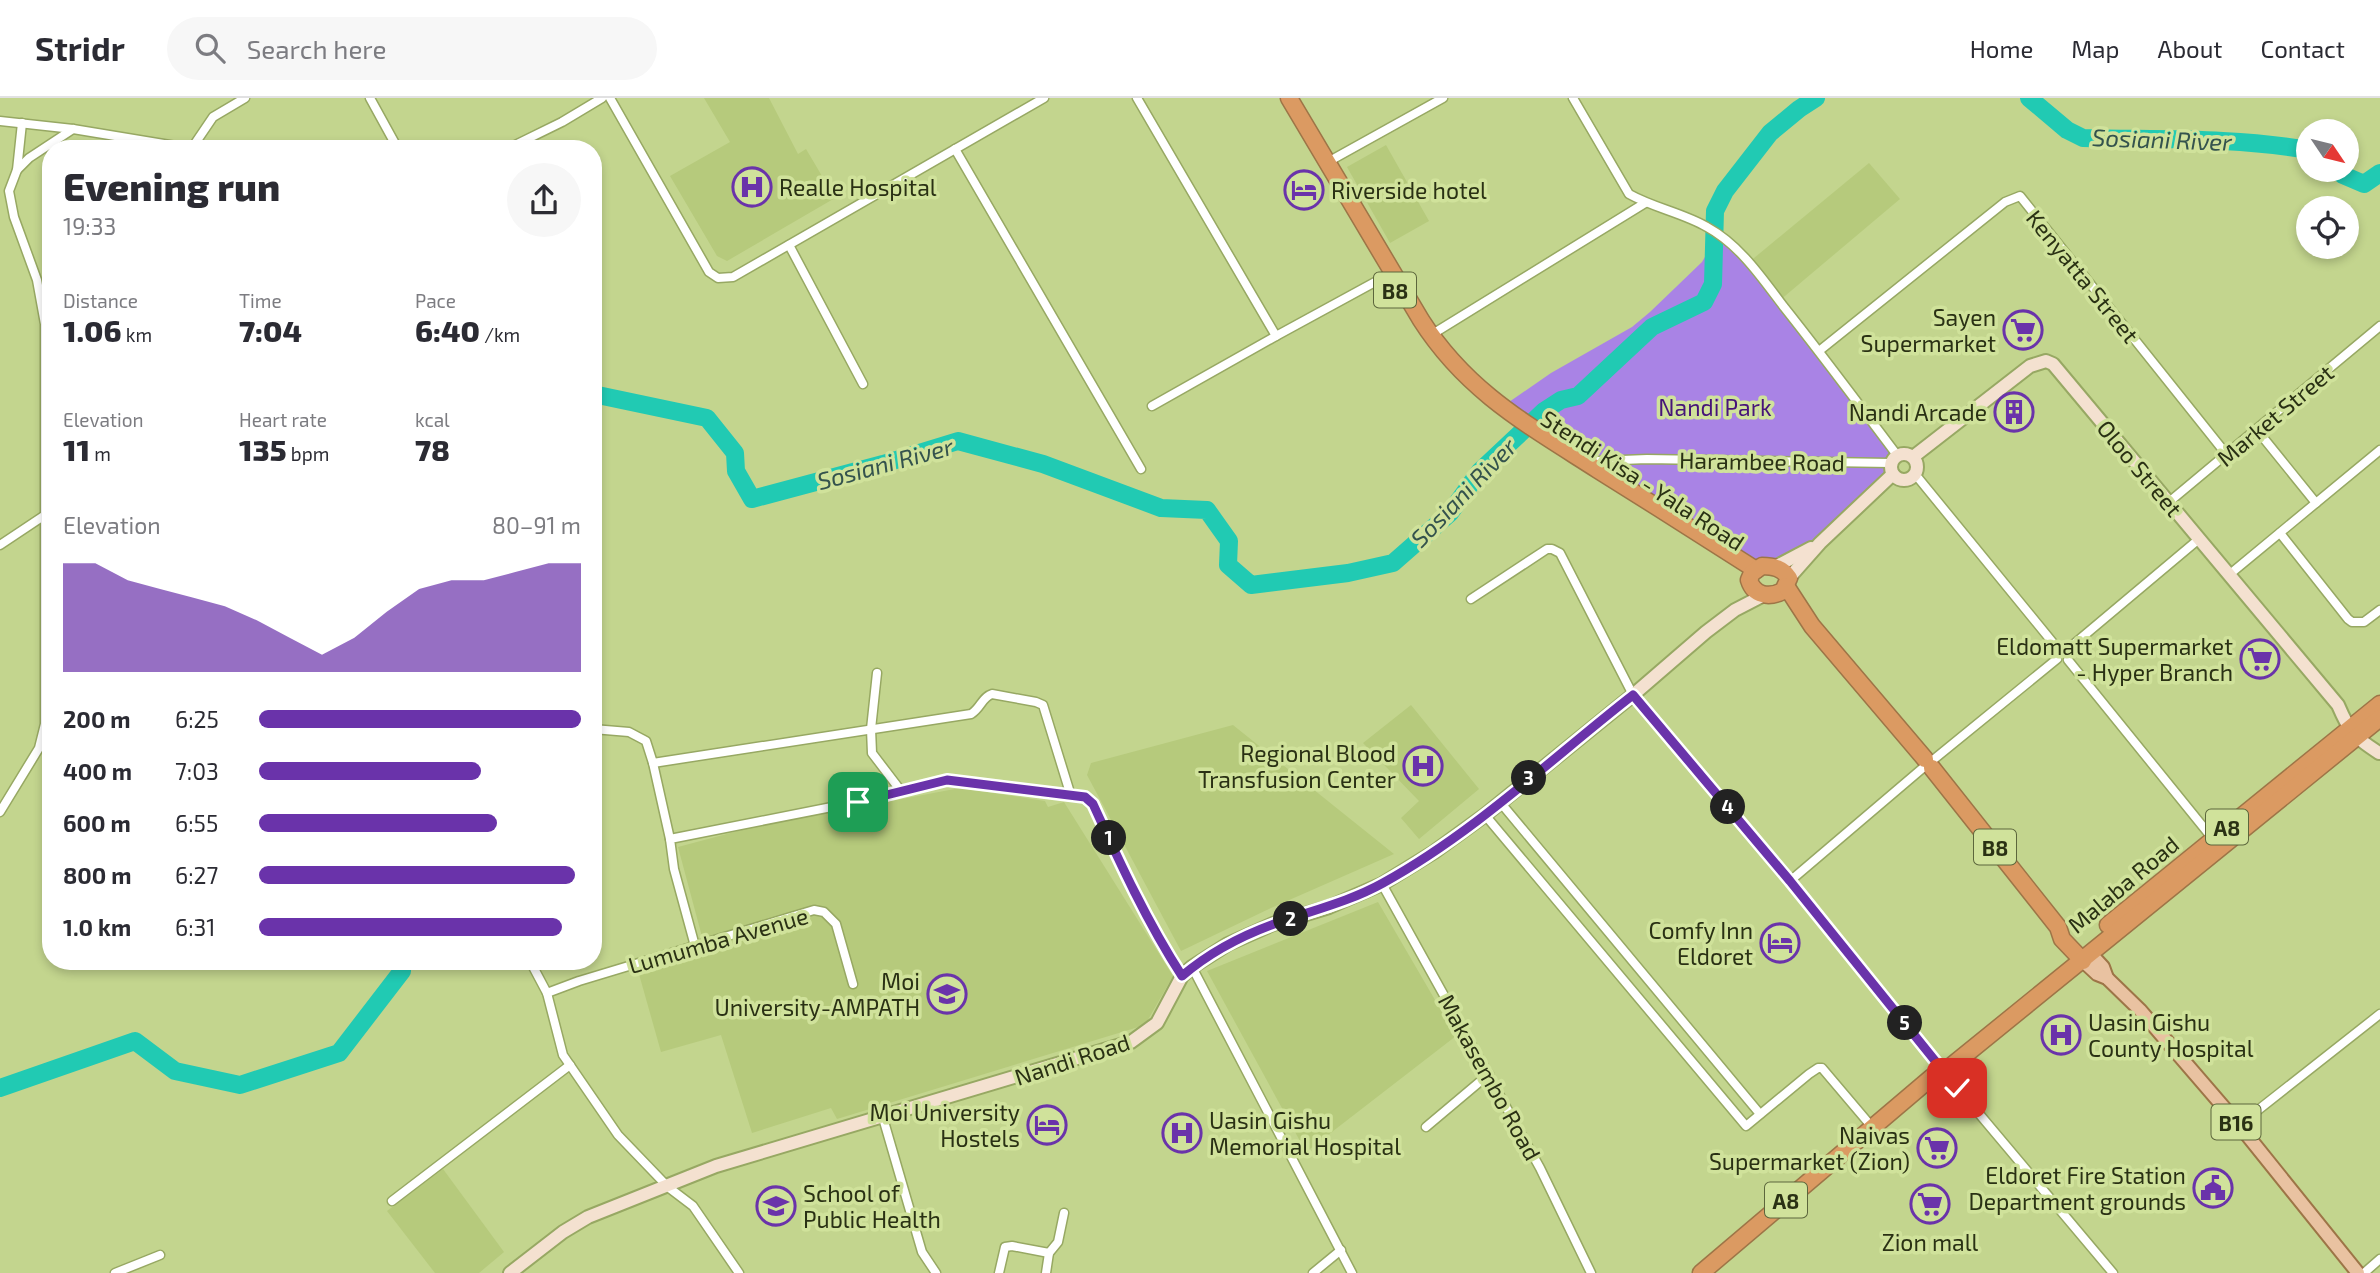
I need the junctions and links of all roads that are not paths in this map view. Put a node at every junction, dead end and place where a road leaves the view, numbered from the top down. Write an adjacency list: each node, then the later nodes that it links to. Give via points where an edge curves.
1 (245, 98): 15 (street, via 213,117)
2 (370, 98): 16 (street)
3 (602, 98): 17 (street)
4 (610, 98): 25 (street, via 709,272 718,278 733,277)
5 (1044, 98): 19 (street)
6 (1137, 98): 30 (street)
7 (1289, 98): 20 (highway, Stendi Kisa - Yala Road / B8)
8 (1443, 98): 20 (street)
9 (1573, 98): 24 (street, via 1629,194)
10 (0, 121): 11 (street)
11 (22, 122): 12 (street); 21 (street)
12 (73, 129): 13 (street); 14 (street)
13 (56, 140)
14 (139, 140)
15 (199, 140)
16 (393, 140)
17 (525, 140)
18 (42, 149): 21 (street)
19 (955, 149): 25 (street); 42 (street)
20 (1325, 163): 26 (highway, B8); 29 (highway, Stendi Kisa - Yala Road / B8)
21 (17, 170): 22 (street)
22 (9, 191): 23 (street); 27 (street)
23 (0, 197)
24 (1645, 203): 29 (street); 31 (street, via 1707,227 1732,244)
25 (789, 245): 32 (street)
26 (1386, 276): 30 (street); 34 (highway, B8, via 1433,349 1473,391)
27 (42, 295)
28 (2380, 326): 35 (street, Market Street)
29 (1430, 335): 34 (highway, Stendi Kisa - Yala Road / B8, via 1471,382)
30 (1276, 336): 33 (street)
31 (1819, 351): 38 (street, Kenyatta Street, via 2005,202 2020,197); 40 (street)
32 (863, 384)
33 (1152, 406)
34 (1513, 419): 36 (highway, Stendi Kisa - Yala Road / B8)
35 (2257, 430): 38 (street, Market Street); 45 (street)
36 (1539, 436): 41 (highway, B8); 53 (highway, Stendi Kisa - Yala Road / B8, via 1607,486)
37 (2380, 450): 45 (street)
38 (2227, 455): 44 (street, Market Street)
39 (1913, 457): 40 (street, via 1905,453); 43 (street); 44 (street, Oloo Street, via 2030,366 2046,361 2059,368)
40 (1894, 464): 41 (street, Harambee Road, via 1647,459 1597,461); 43 (street, via 1904,480); 49 (street, Nandi Road)
41 (1592, 466): 53 (highway, B8)
42 (1141, 469)
43 (1915, 474): 56 (street)
44 (2169, 502): 48 (street, Oloo Street)
45 (2316, 503): 47 (street)
46 (42, 517): 50 (street)
47 (2280, 533): 52 (street); 55 (street, via 2348,619 2364,622)
48 (2199, 539): 52 (street, Oloo Street); 57 (street)
49 (1820, 542): 51 (street, Nandi Road); 53 (street, Nandi Road)
50 (0, 545)
51 (1775, 567): 53 (highway, via 1762,566)
52 (2230, 574): 63 (street, Oloo Street, via 2338,705)
53 (1768, 584): 61 (street, Nandi Road); 69 (highway, Stendi Kisa - Yala Road / B8, via 1812,626)
54 (1471, 599): 61 (street, via 1547,549 1556,550)
55 (2380, 610)
56 (2058, 649): 57 (street); 58 (street)
57 (2068, 649): 59 (street)
58 (2057, 659): 59 (street); 69 (street)
59 (2068, 660): 75 (street)
60 (877, 673): 64 (street)
61 (1633, 695): 72 (street, Nandi Road); 77 (street)
62 (2380, 704): 63 (highway, Malaba Road / A8)
63 (2362, 726): 67 (street, Oloo Street); 75 (highway, Malaba Road / A8); 80 (highway, A8)
64 (871, 729): 68 (street); 70 (street, via 872,752); 71 (street, via 971,714 992,694 1036,702 1046,710)
65 (602, 730): 68 (street, via 640,737 646,741)
66 (42, 740): 73 (street)
67 (2379, 753)
68 (653, 763): 76 (street)
69 (1929, 763): 77 (street); 80 (highway, Stendi Kisa - Yala Road / B8, via 2058,927 2062,939)
70 (901, 791): 71 (street, via 954,780); 76 (street)
71 (1071, 796): 82 (street, via 1085,797 1093,804 1165,949)
72 (1500, 802): 74 (street, Nandi Road); 90 (street)
73 (0, 812)
74 (1485, 815): 78 (street, Nandi Road); 90 (street, via 1746,1126)
75 (2213, 838): 80 (highway, Malaba Road / A8)
76 (670, 839): 79 (street)
77 (1790, 881): 88 (street)
78 (1382, 884): 82 (street, Nandi Road, via 1228,944); 89 (street, Makasembo Road)
79 (695, 946): 83 (street, Lumumba Avenue, via 814,911 824,912 836,924); 84 (street, Lumumba Avenue)
80 (2083, 954): 88 (highway, Malaba Road / A8); 92 (main road, B16, via 2103,967 2107,978)
81 (535, 970): 84 (street)
82 (1187, 972): 91 (street, Nandi Road, via 1157,1023 1131,1042); 98 (street)
83 (853, 984)
84 (547, 993): 87 (street, via 560,1047)
85 (2377, 1016): 86 (street); 92 (street)
86 (2380, 1027)
87 (570, 1065): 95 (street, via 618,1135); 96 (street)
88 (1939, 1072): 94 (highway, Malaba Road / A8); 112 (street)
89 (1489, 1074): 93 (street); 110 (street, Makasembo Road)
90 (1759, 1114): 94 (street, via 1822,1068)
91 (883, 1118): 95 (street, Nandi Road, via 716,1166); 105 (street, via 922,1252)
92 (2239, 1125): 113 (main road, B16)
93 (1426, 1127)
94 (1872, 1127): 111 (highway, Malaba Road / A8)
95 (668, 1187): 103 (street, Nandi Road, via 572,1225); 104 (street, via 693,1206)
96 (392, 1200)
97 (1064, 1213): 99 (street, via 1058,1242)
98 (1341, 1250): 108 (street); 109 (street)
99 (1049, 1253): 106 (street, via 1005,1247); 107 (street)
100 (160, 1255): 102 (street)
101 (2380, 1259): 114 (street)
102 (115, 1273)
103 (510, 1273)
104 (739, 1273)
105 (936, 1273)
106 (999, 1273)
107 (1046, 1273)
108 (1313, 1273)
109 (1352, 1273)
110 (1591, 1273)
111 (1701, 1273)
112 (2113, 1273)
113 (2358, 1273)
114 (2364, 1273)

